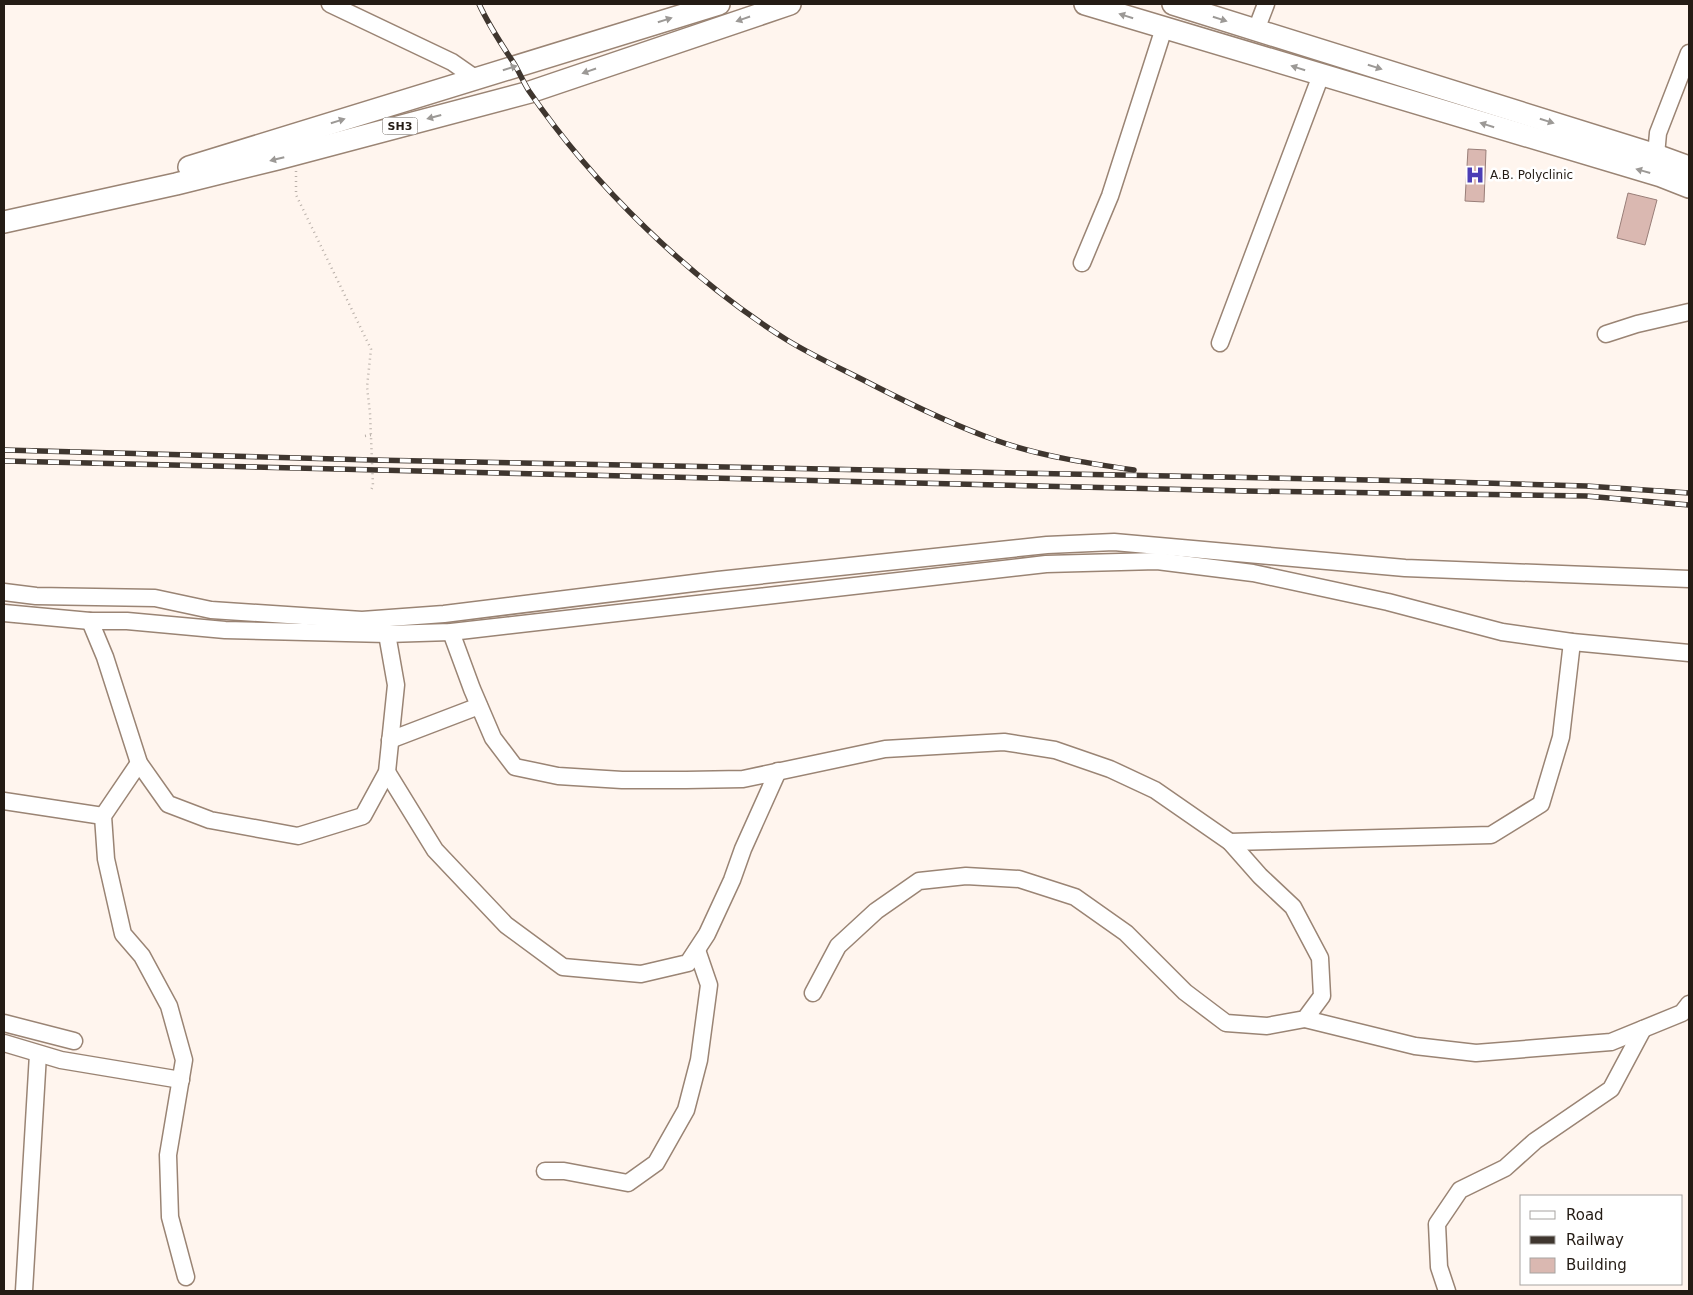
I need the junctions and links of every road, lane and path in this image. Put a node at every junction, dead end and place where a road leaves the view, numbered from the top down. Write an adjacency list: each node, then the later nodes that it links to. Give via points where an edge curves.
1 (719, 4): 11 (main road, SH3, one-way to 1)
2 (790, 4): 13 (main road, SH3, one-way to 13, via 530,92)
3 (1085, 4): 7 (main road, one-way to 3)
4 (1173, 4): 8 (main road, one-way to 8)
5 (1266, 4): 8 (street)
6 (337, 5): 11 (street, via 452,62)
7 (1164, 28): 10 (main road, one-way to 7); 19 (street, via 1110,196)
8 (1256, 30): 12 (main road, one-way to 12)
9 (1689, 53): 12 (street, via 1658,133)
10 (1321, 74): 16 (main road, one-way to 10); 22 (street)
11 (475, 78): 13 (main road, SH3, one-way to 11)
12 (1656, 155): 14 (main road)
13 (249, 157): 17 (main road, SH3); 18 (main road, SH3, via 176,184)
14 (1689, 167)
15 (296, 169): 23 (path, via 296,194 370,349 367,387)
16 (1689, 187)
17 (4, 210)
18 (4, 222)
19 (1082, 263)
20 (1689, 312): 21 (street)
21 (1606, 334)
22 (1220, 343)
23 (371, 435): 24 (path); 25 (path, via 373,486)
24 (365, 436)
25 (370, 492)
26 (1689, 580): 27 (street, via 1405,568 1114,542 1046,545 718,580 444,614 362,620 211,610 155,598 36,596)
27 (4, 592)
28 (4, 613): 29 (street)
29 (90, 621): 31 (street, via 225,630); 36 (street)
30 (451, 632): 31 (street); 32 (street, via 1046,564 1157,561 1253,573 1388,602 1502,632); 34 (street)
31 (387, 634): 35 (street, via 396,685)
32 (1572, 642): 33 (street); 41 (street, via 1561,737 1541,804 1491,835)
33 (1689, 653)
34 (479, 706): 35 (street); 37 (street, via 493,738 515,767 558,776 622,780 743,779)
35 (390, 740): 38 (street)
36 (139, 763): 38 (street, via 168,804 210,820 298,836 363,816); 40 (street)
37 (778, 771): 41 (street, via 884,749 1004,742 1055,750 1110,769 1155,790); 42 (street, via 732,880)
38 (387, 772): 42 (street, via 435,850 506,925 563,967 641,974 688,963)
39 (4, 801): 40 (street)
40 (103, 816): 51 (street, via 106,859 123,934 142,956 169,1006 184,1060)
41 (1230, 842): 45 (street, via 1293,907 1320,958 1322,996)
42 (696, 950): 52 (street, via 709,985 700,1060 686,1110 656,1164 628,1183 564,1171)
43 (813, 993): 45 (street, via 838,946 876,911 919,881 966,876 1019,879 1075,897 1126,933 1184,992 1226,1024 1267,1026)
44 (1689, 1004): 47 (street, via 1682,1013)
45 (1305, 1019): 47 (street, via 1415,1046 1476,1052 1611,1042)
46 (4, 1023): 48 (street)
47 (1643, 1029): 55 (street, via 1611,1089 1535,1141 1505,1168 1460,1190 1437,1224 1439,1267)
48 (74, 1041)
49 (4, 1044): 50 (street)
50 (38, 1054): 51 (street); 54 (street)
51 (181, 1080): 53 (street, via 168,1155 170,1217)
52 (545, 1171)
53 (186, 1277)
54 (24, 1291)
55 (1447, 1291)

